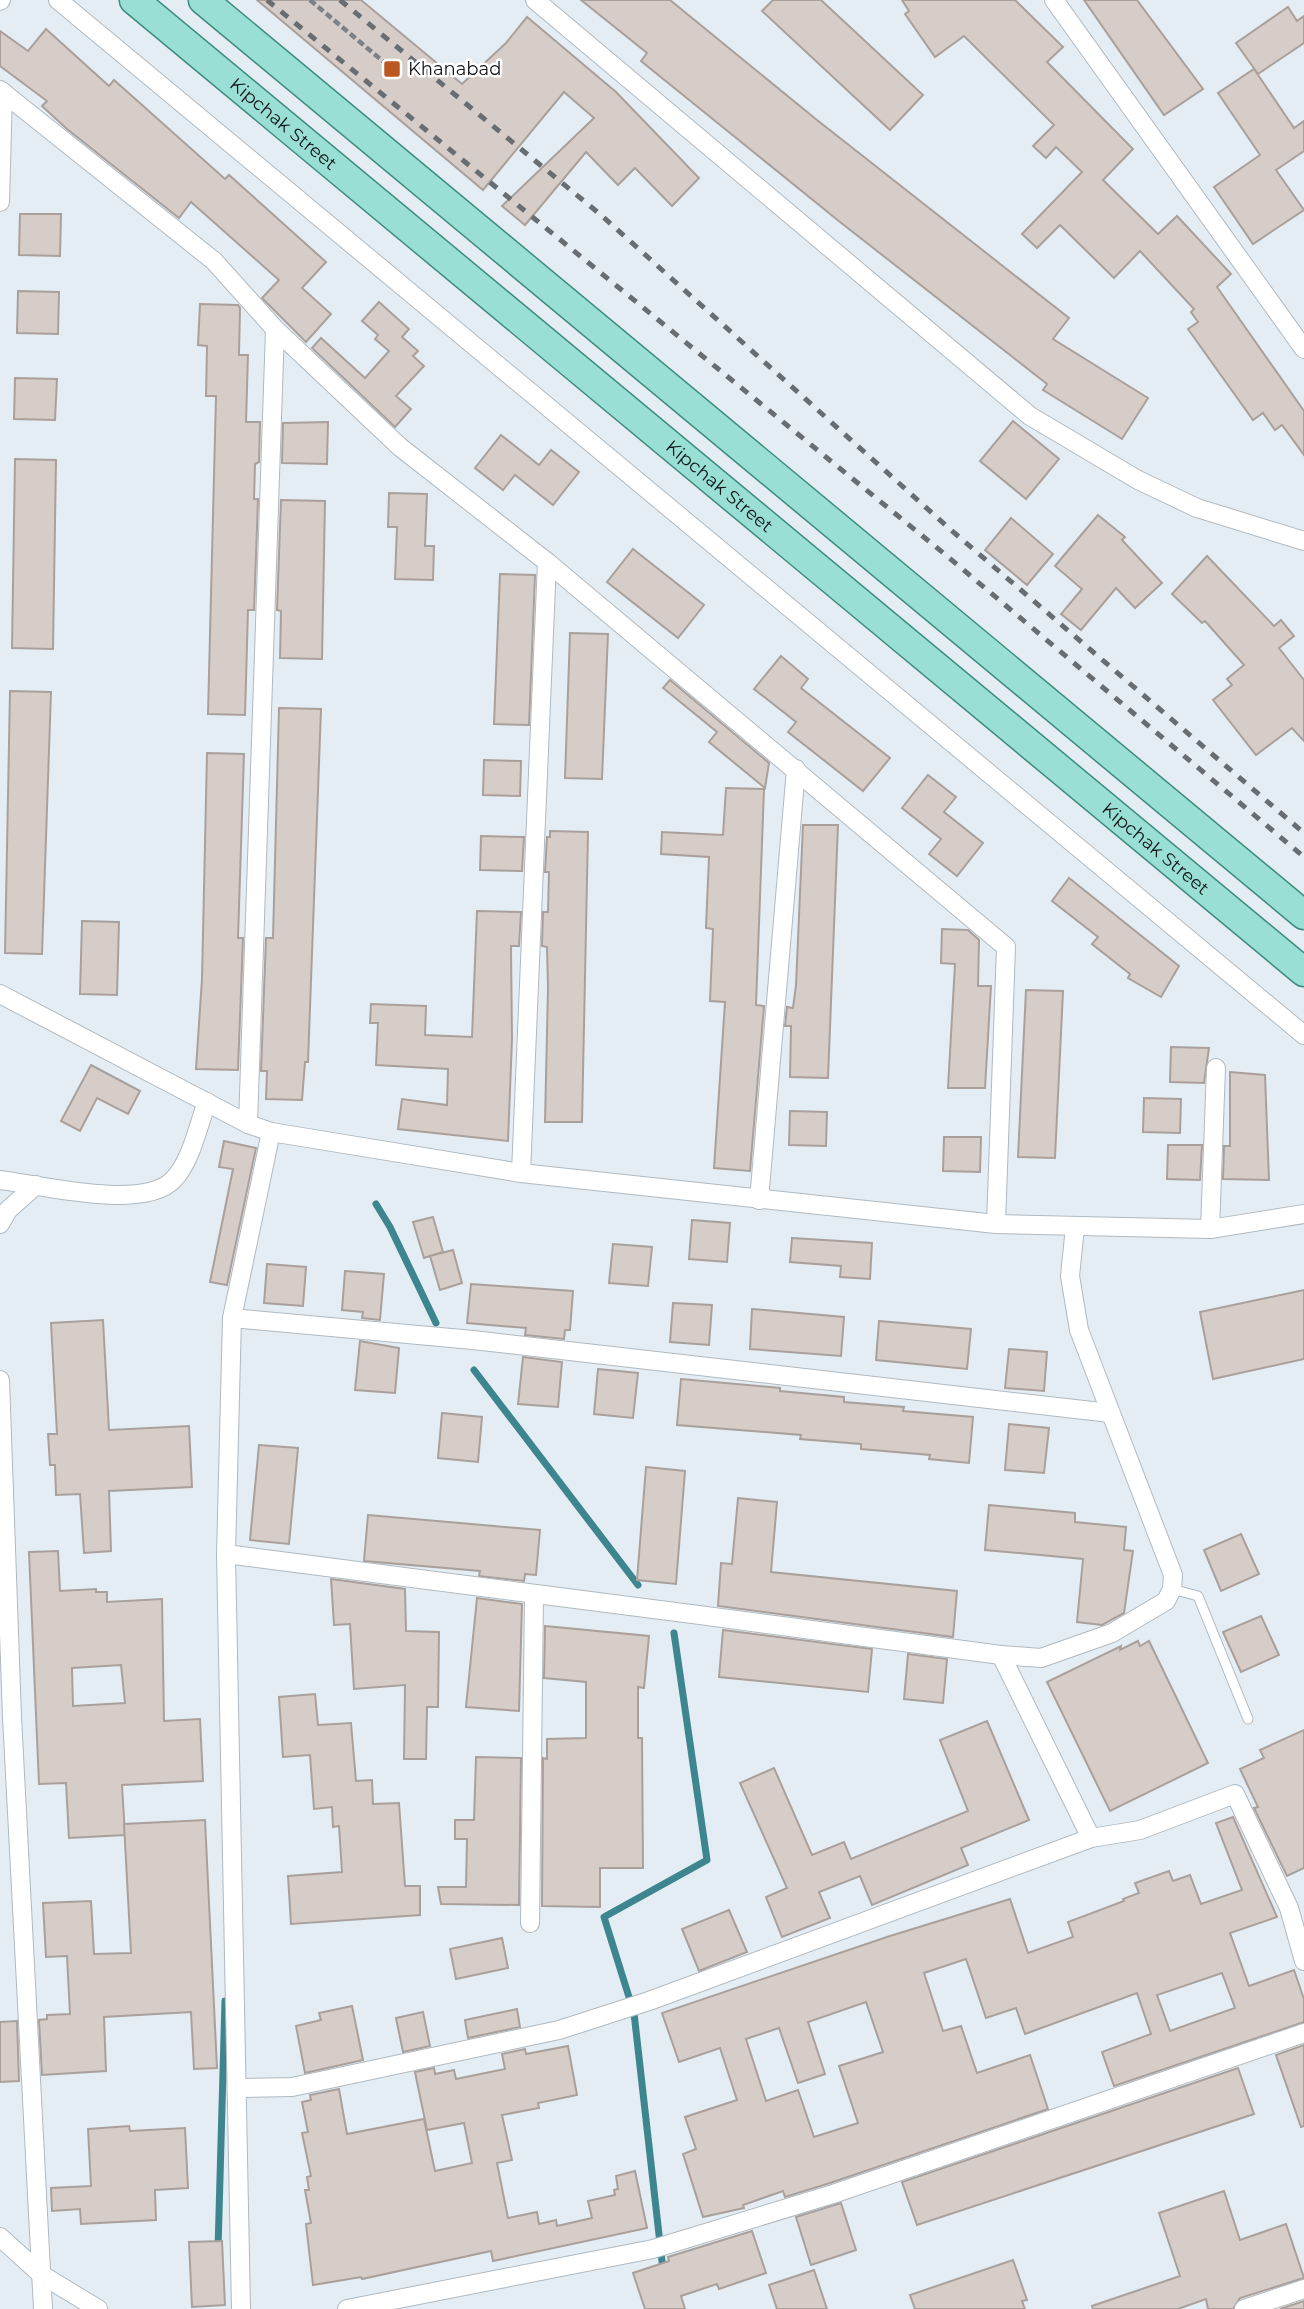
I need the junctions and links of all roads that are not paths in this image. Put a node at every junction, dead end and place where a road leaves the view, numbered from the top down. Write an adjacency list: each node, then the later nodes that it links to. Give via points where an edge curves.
1 (58, 0): 16 (street)
2 (134, 0): 14 (main road, Kipchak Street)
3 (203, 0): 13 (main road)
4 (535, 0): 10 (street, via 1030,416 1138,480 1196,508)
5 (1054, 0): 9 (street)
6 (1, 91): 7 (street); 8 (street, via 214,261)
7 (0, 202)
8 (275, 329): 11 (street, via 400,447); 19 (street)
9 (1304, 349)
10 (1304, 541)
11 (547, 562): 12 (street); 21 (street)
12 (796, 769): 24 (street); 27 (street, via 1006,947)
13 (1304, 915)
14 (1304, 972)
15 (0, 994): 18 (street)
16 (1304, 1035)
17 (1216, 1069): 29 (street)
18 (207, 1102): 19 (street); 23 (street, via 181,1170 165,1187 136,1195)
19 (248, 1124): 20 (street)
20 (271, 1132): 21 (street); 30 (street)
21 (521, 1174): 24 (street)
22 (0, 1180): 23 (street)
23 (36, 1185): 26 (street, via 8,1210)
24 (759, 1200): 27 (street)
25 (1304, 1214): 29 (street)
26 (0, 1224)
27 (996, 1224): 28 (street)
28 (1075, 1227): 29 (street); 32 (street, via 1070,1276 1073,1303)
29 (1210, 1229)
30 (232, 1318): 32 (street, via 473,1340); 33 (street)
31 (0, 1380): 44 (street, via 12,1717)
32 (1110, 1413): 34 (street, via 1169,1560)
33 (226, 1554): 35 (street); 42 (street)
34 (1172, 1590): 36 (street, via 1156,1610 1112,1633 1041,1658); 37 (lane, via 1198,1596)
35 (534, 1595): 36 (street, via 712,1614); 39 (street)
36 (1001, 1655): 38 (street)
37 (1248, 1719)
38 (1091, 1838): 40 (street, via 1140,1830 1235,1794 1289,1908); 42 (street, via 559,2031 292,2087)
39 (530, 1923)
40 (1304, 1961)
41 (1304, 2033): 49 (street, via 833,2194 653,2249)
42 (238, 2088): 48 (street)
43 (0, 2237): 44 (street)
44 (42, 2274): 46 (street); 47 (street)
45 (1304, 2289): 50 (street)
46 (43, 2309)
47 (98, 2309)
48 (241, 2309)
49 (347, 2309)
50 (1244, 2309)

